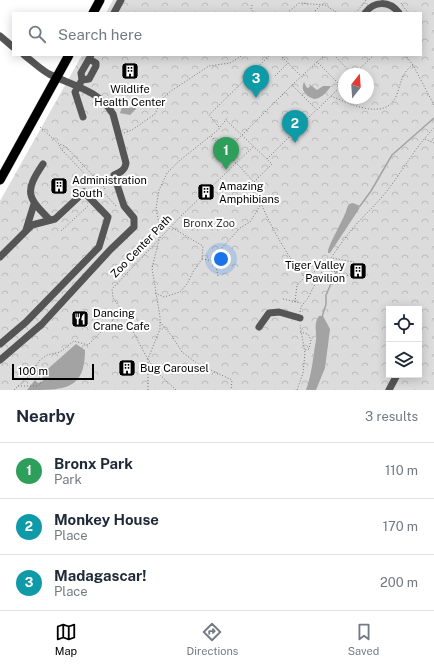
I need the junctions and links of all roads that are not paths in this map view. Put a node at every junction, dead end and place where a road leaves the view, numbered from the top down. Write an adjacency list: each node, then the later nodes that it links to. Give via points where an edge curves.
1 (100, 0): 4 (main road)
2 (121, 0): 5 (street)
3 (396, 3): 6 (street, via 377,4)
4 (94, 12)
5 (115, 12)
6 (365, 12)
7 (0, 36): 8 (street)
8 (12, 45)
9 (25, 56): 12 (street, via 47,73)
10 (69, 56): 12 (main road)
11 (90, 57): 13 (street, via 81,73); 13 (street, via 96,66 89,79)
12 (57, 77): 13 (street); 16 (main road)
13 (80, 83): 14 (street, via 75,92); 24 (street, via 105,103 113,114 126,163 122,171 114,175 124,206 134,218 134,228 110,250 42,324)
14 (83, 117)
15 (43, 164): 17 (street, via 31,181 30,197)
16 (1, 173)
17 (34, 204): 18 (street); 19 (street)
18 (50, 220): 19 (street, via 32,225); 23 (street, via 55,219 84,192 108,217 98,247 26,322)
19 (25, 232): 20 (street)
20 (1, 256)
21 (300, 318): 22 (street, via 279,312 269,313)
22 (259, 327)
23 (0, 344)
24 (0, 360)
25 (395, 378): 26 (street)
26 (389, 390)

